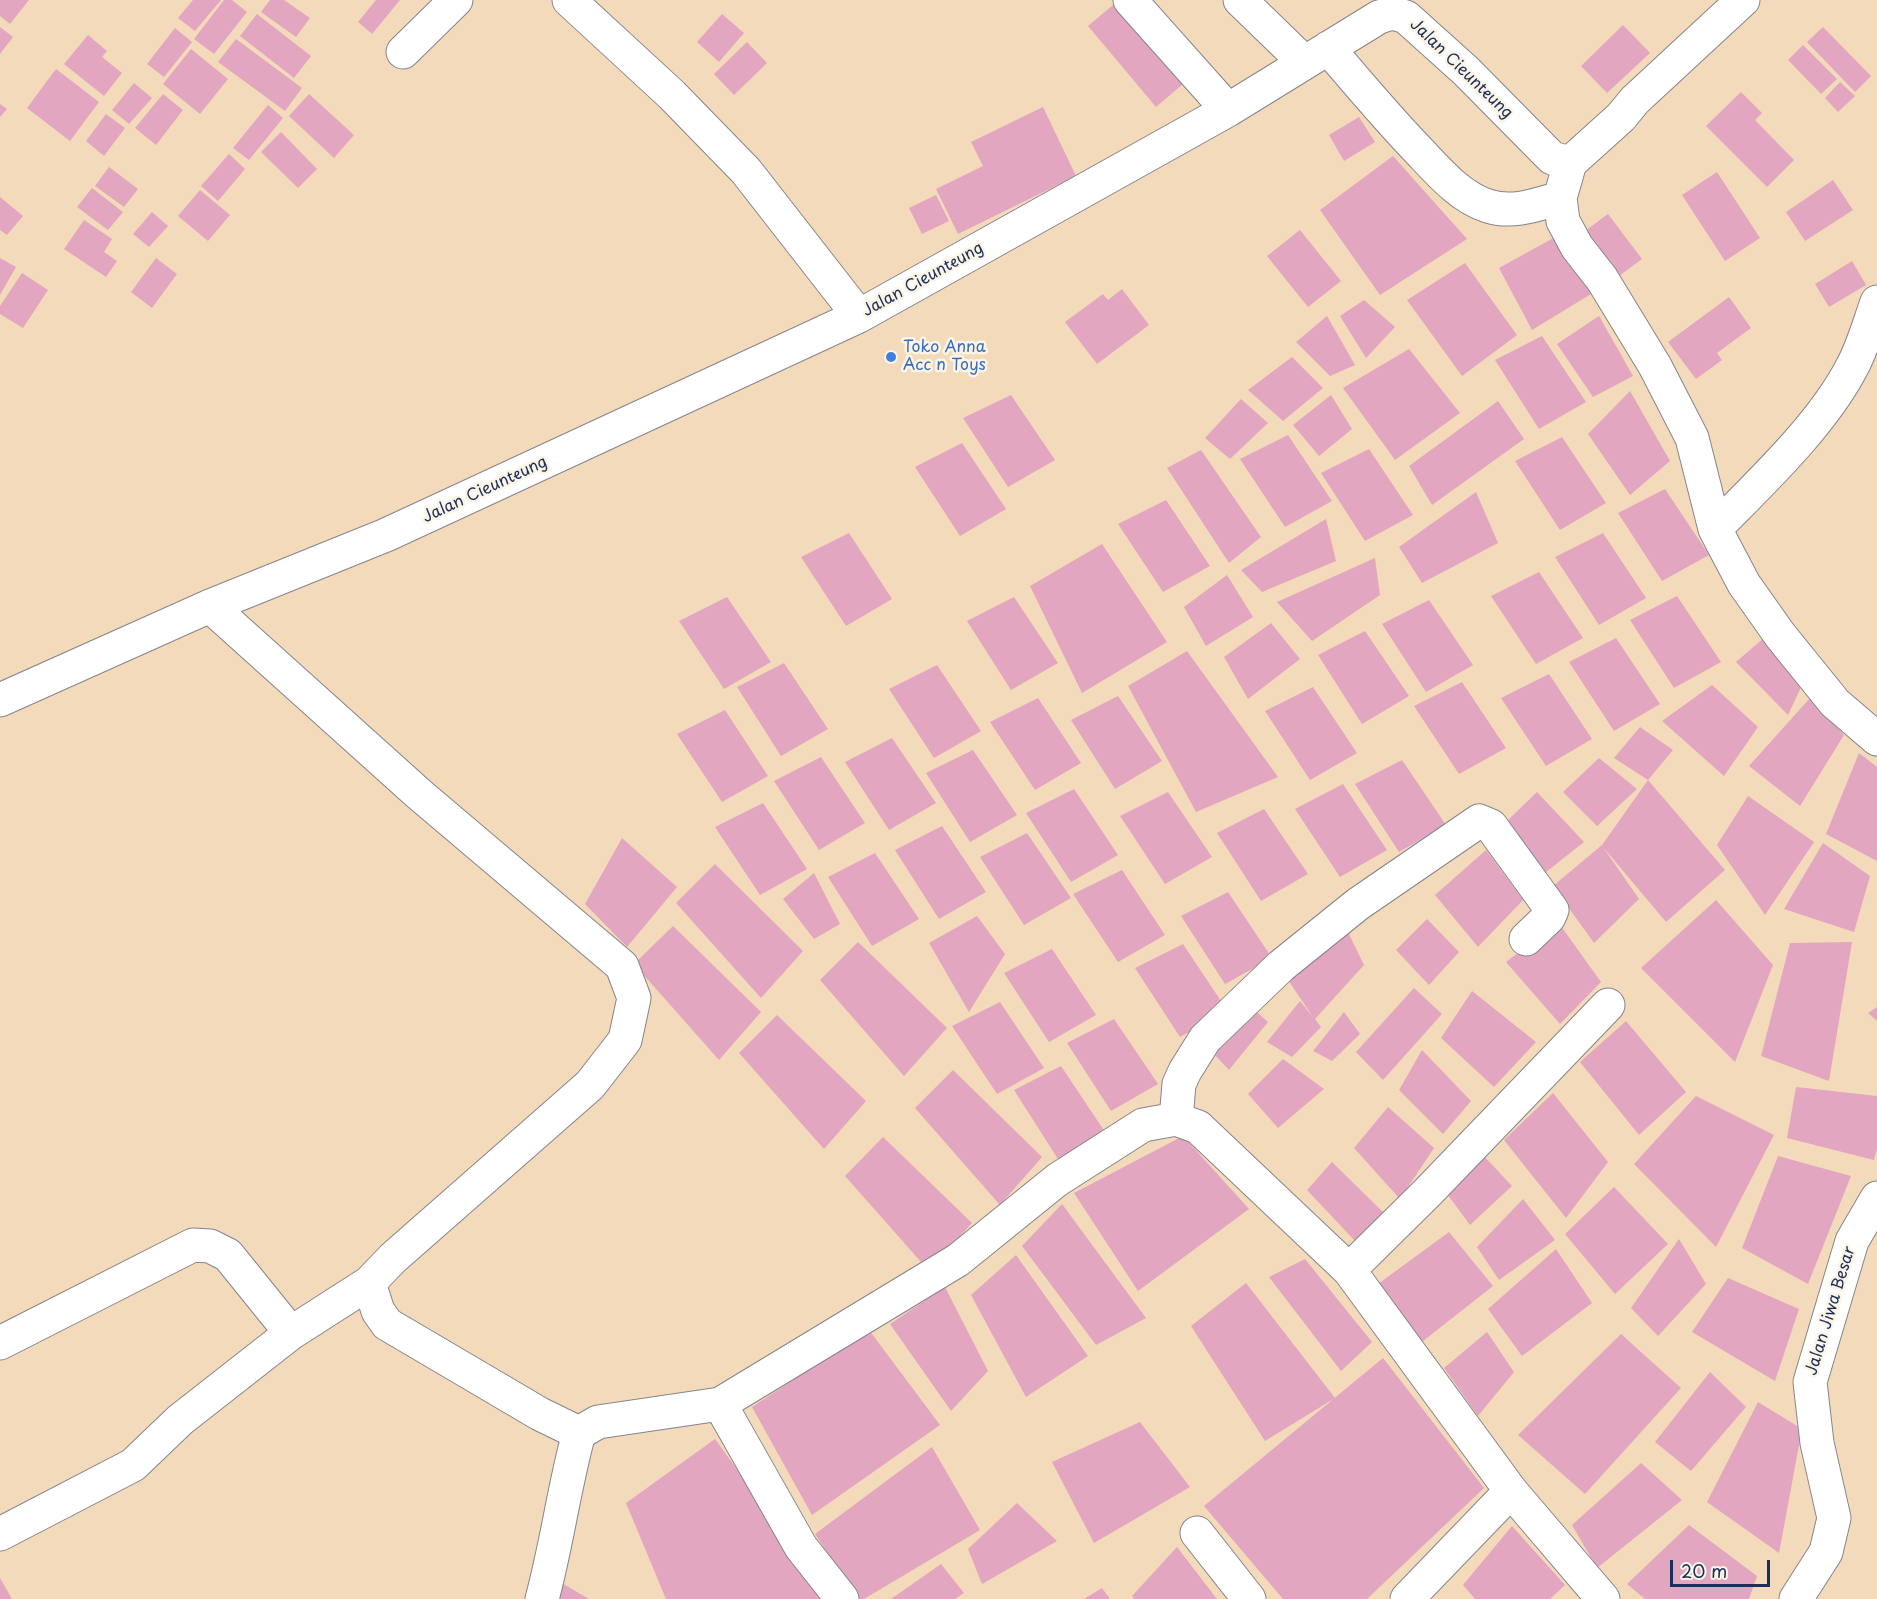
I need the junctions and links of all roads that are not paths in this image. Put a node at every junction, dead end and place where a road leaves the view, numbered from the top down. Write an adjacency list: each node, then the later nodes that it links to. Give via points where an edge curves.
1 (456, 0): 7 (street)
2 (569, 0): 13 (street, via 672,95 746,171)
3 (1130, 0): 9 (street)
4 (1240, 0): 8 (street)
5 (1743, 0): 10 (street)
6 (1402, 8): 8 (street, Jalan Cieunteung, via 1379,17); 10 (street, Jalan Cieunteung, via 1552,158)
7 (403, 52)
8 (1316, 55): 9 (street, Jalan Cieunteung); 11 (street, via 1465,194 1488,206 1518,209)
9 (1228, 110): 13 (street, Jalan Cieunteung)
10 (1570, 163): 11 (street)
11 (1560, 198): 14 (street, via 1563,221 1577,247 1644,347 1692,438)
12 (1877, 302): 14 (street, via 1839,390 1779,464)
13 (859, 316): 15 (street, Jalan Cieunteung, via 386,535)
14 (1715, 529): 17 (street, via 1744,584 1780,635 1835,703)
15 (210, 606): 16 (street, Jalan Cieunteung); 23 (street, via 419,794 622,966 634,998 625,1040 590,1085)
16 (0, 700)
17 (1877, 739)
18 (1526, 939): 20 (street, via 1552,910 1491,826 1479,821 1358,904 1281,966 1205,1039 1179,1084)
19 (1608, 1005): 22 (street)
20 (1176, 1119): 22 (street, via 1198,1127); 26 (street, via 1143,1125 1106,1147 1057,1180 958,1260)
21 (1877, 1198): 36 (street, Jalan Jiwa Besar, via 1852,1241 1810,1382 1817,1443 1834,1518 1826,1552)
22 (1349, 1270): 28 (street)
23 (369, 1283): 24 (street); 27 (street, via 378,1311 387,1324)
24 (291, 1333): 25 (street, via 228,1255 210,1246 193,1245); 30 (street, via 180,1420 133,1465)
25 (0, 1343)
26 (720, 1404): 27 (street, via 607,1420); 32 (street, via 801,1547)
27 (579, 1433): 31 (street)
28 (1511, 1491): 34 (street); 35 (street)
29 (1197, 1533): 33 (street)
30 (0, 1534)
31 (542, 1599)
32 (842, 1599)
33 (1249, 1599)
34 (1407, 1599)
35 (1603, 1599)
36 (1796, 1599)

